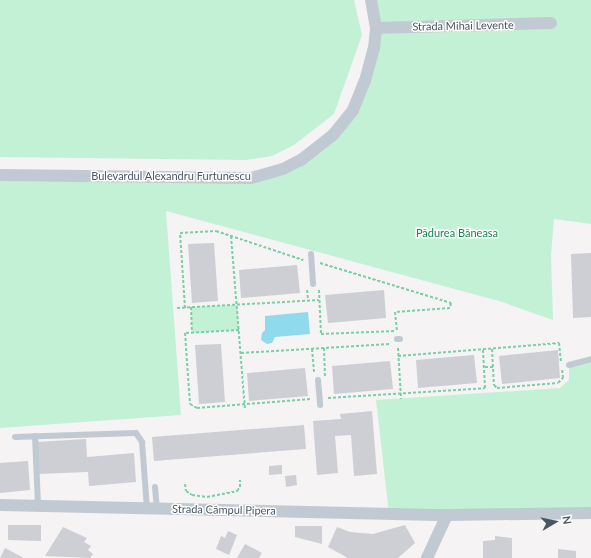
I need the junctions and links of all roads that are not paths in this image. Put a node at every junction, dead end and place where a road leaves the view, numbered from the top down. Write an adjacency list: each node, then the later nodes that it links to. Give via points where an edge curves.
1 (371, 0): 3 (street, Bulevardul Alexandru Furtunescu)
2 (551, 23): 3 (street, Strada Mihai Levente)
3 (376, 28): 4 (street, Bulevardul Alexandru Furtunescu, via 374,48 365,81 353,110 332,135 301,160 283,169 251,178)
4 (0, 175)
5 (310, 254): 6 (lane)
6 (313, 285)
7 (591, 359): 8 (lane)
8 (570, 365)
9 (316, 378): 10 (lane)
10 (320, 404)
11 (34, 436): 12 (lane); 15 (lane); 16 (lane, via 136,433 142,442)
12 (15, 437)
13 (155, 487): 16 (lane)
14 (0, 505): 15 (street, Strada Câmpul Pipera)
15 (38, 506): 16 (street, Strada Câmpul Pipera)
16 (152, 509): 18 (street, Strada Câmpul Pipera)
17 (591, 513): 18 (street, Strada Câmpul Pipera)
18 (447, 515): 19 (street)
19 (427, 558)

